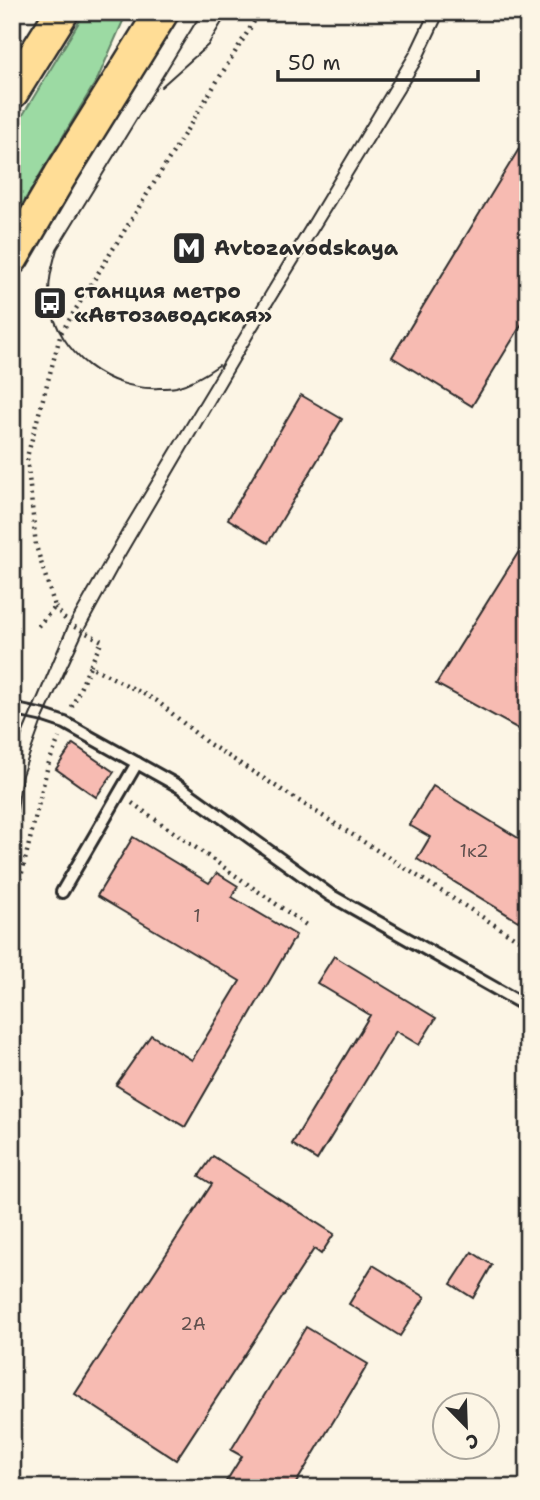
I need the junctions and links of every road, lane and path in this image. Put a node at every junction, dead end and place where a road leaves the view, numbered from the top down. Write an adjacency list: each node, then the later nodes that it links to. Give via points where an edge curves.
1 (62, 12): 4 (main road)
2 (162, 12): 5 (main road)
3 (260, 12): 6 (path, via 61,333 27,457 36,546)
4 (12, 92)
5 (12, 258)
6 (55, 607): 7 (path); 8 (path, via 69,624 102,641)
7 (38, 626)
8 (90, 666): 10 (path); 17 (path, via 157,701 206,742)
9 (12, 709): 10 (lane)
10 (65, 723): 11 (lane); 14 (path, via 48,765)
11 (137, 763): 12 (lane); 18 (lane, via 180,787 330,895)
12 (119, 794): 13 (lane); 16 (path)
13 (62, 892)
14 (14, 906): 15 (path)
15 (12, 914)
16 (310, 927)
17 (528, 946)
18 (528, 1007)

